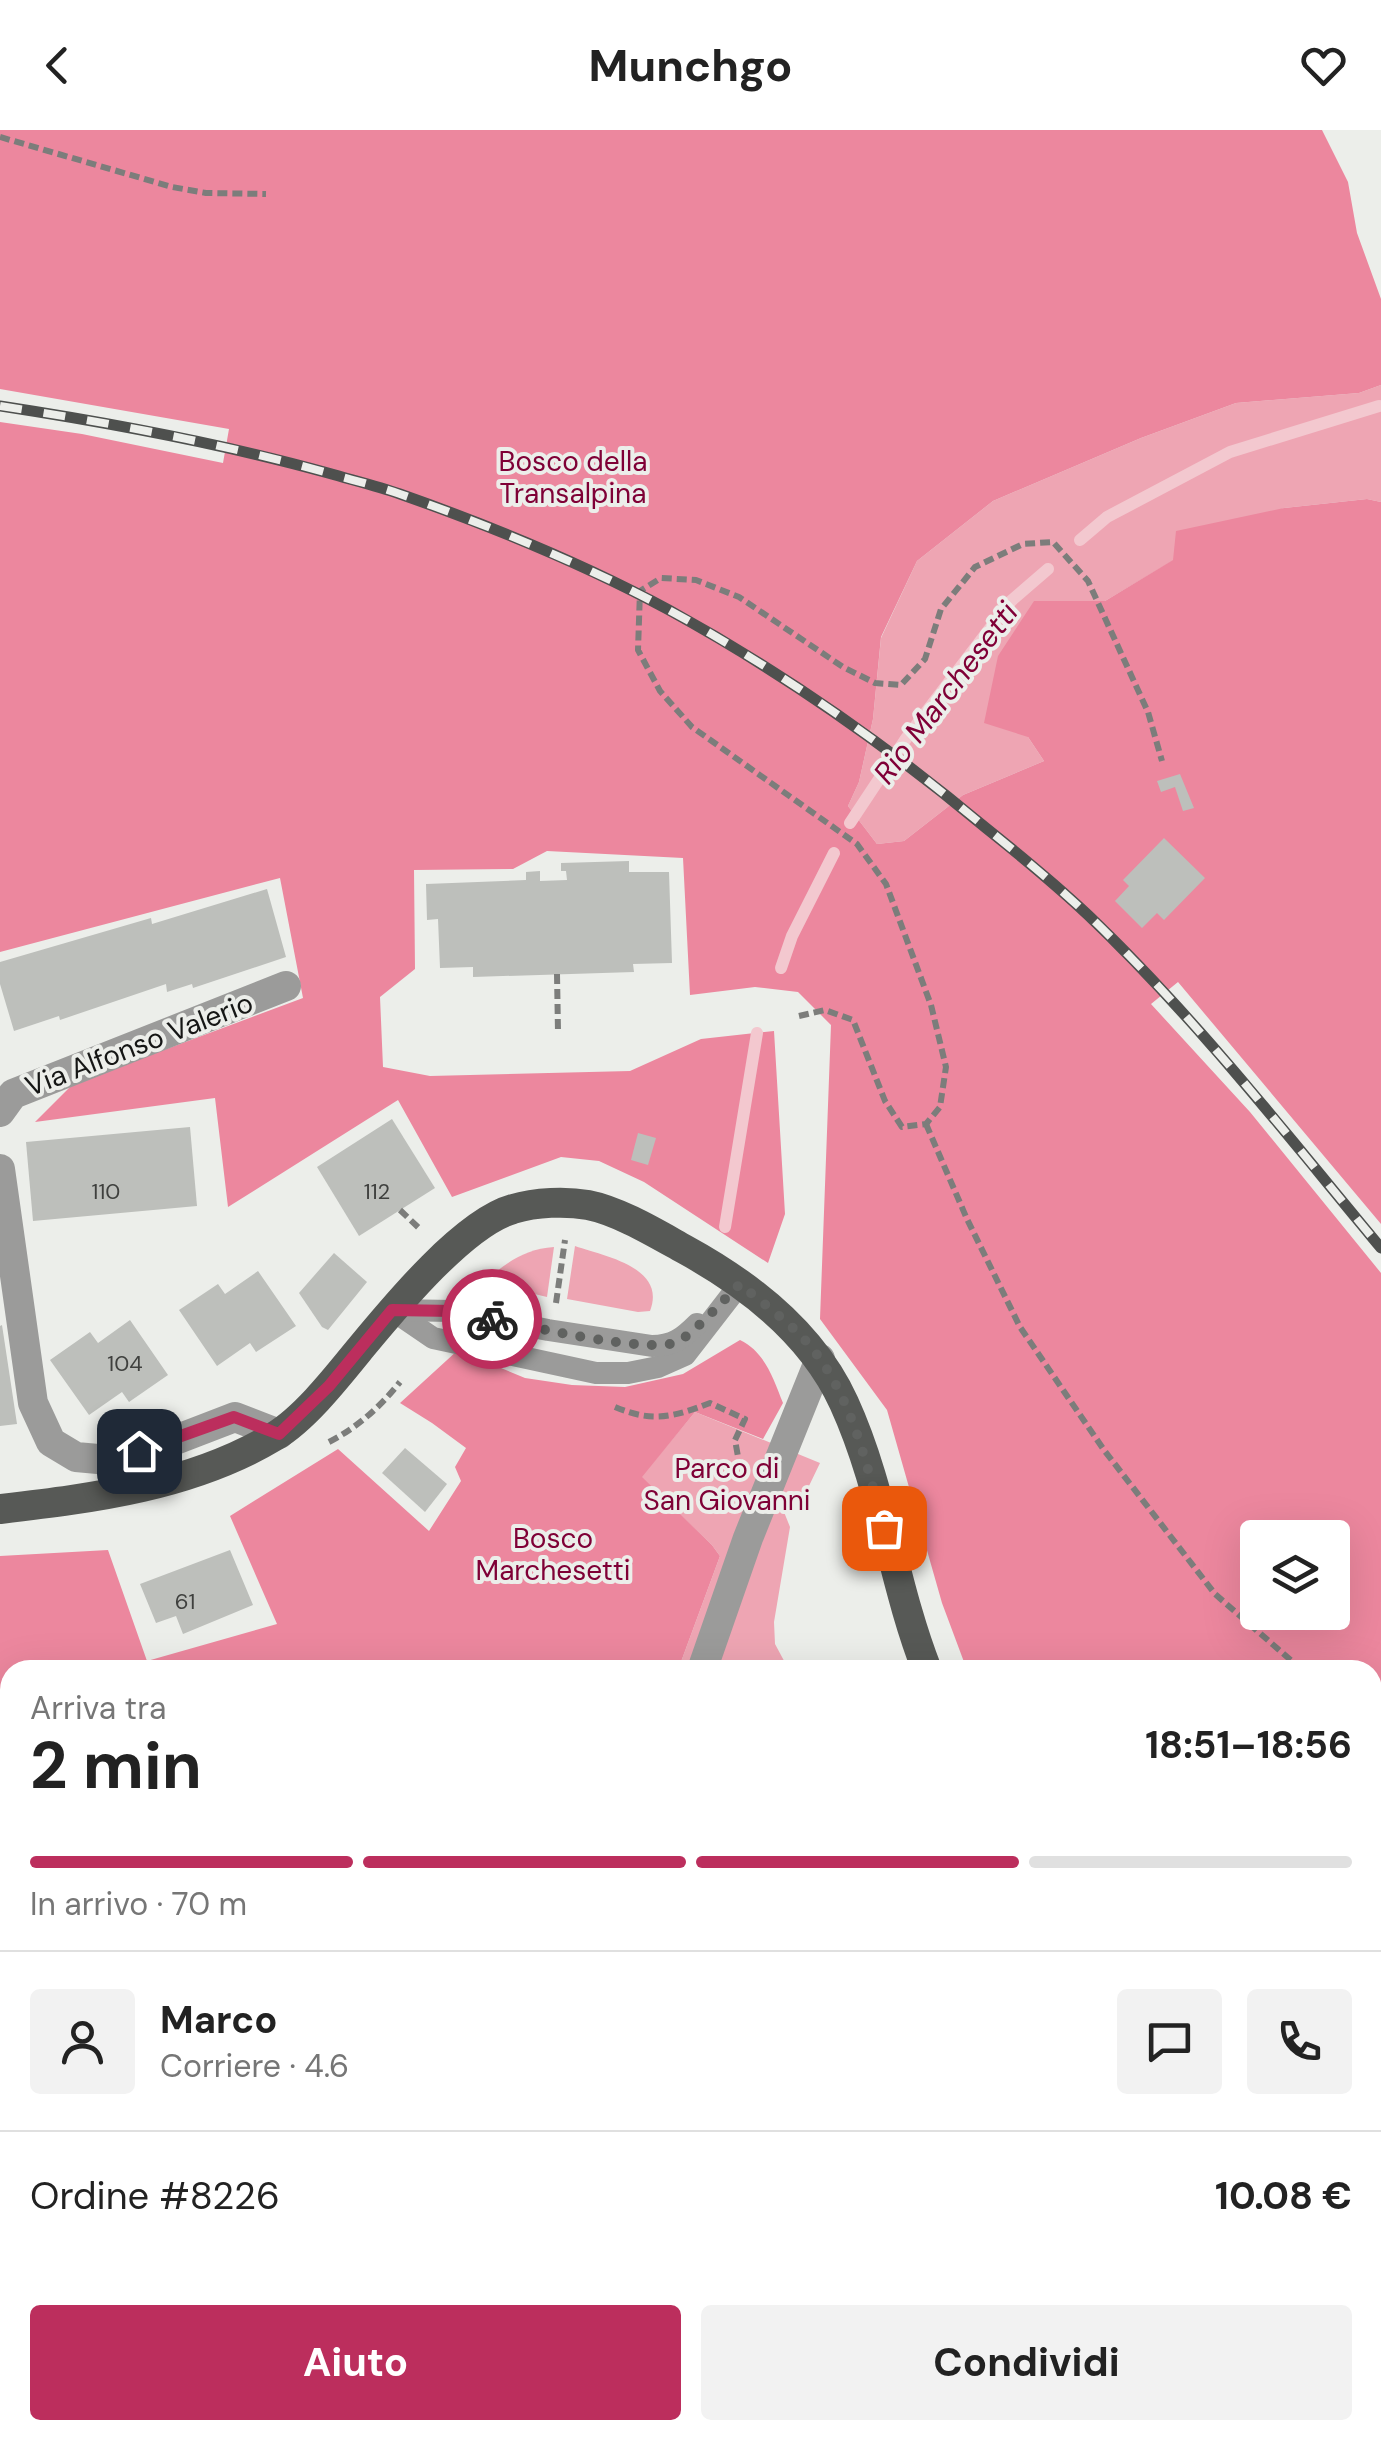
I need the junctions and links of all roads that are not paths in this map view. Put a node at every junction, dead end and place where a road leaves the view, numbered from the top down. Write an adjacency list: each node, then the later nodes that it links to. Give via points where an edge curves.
1 (286, 986): 2 (street, Via Alfonso Valerio, via 13,1094)
2 (0, 1112)
3 (0, 1169): 7 (street, via 33,1404 51,1442 76,1457 108,1460 234,1417)
4 (740, 1284): 5 (lane, via 681,1340 665,1346 454,1311); 5 (lane, via 685,1355 628,1373 596,1373 433,1338); 5 (main road, via 643,1226 590,1206 548,1204 512,1209 477,1226); 6 (main road)
5 (392, 1310): 7 (main road)
6 (820, 1358): 9 (street); 10 (main road, via 866,1459)
7 (279, 1434): 8 (main road, via 176,1480)
8 (0, 1509)
9 (705, 1660)
10 (924, 1660)

